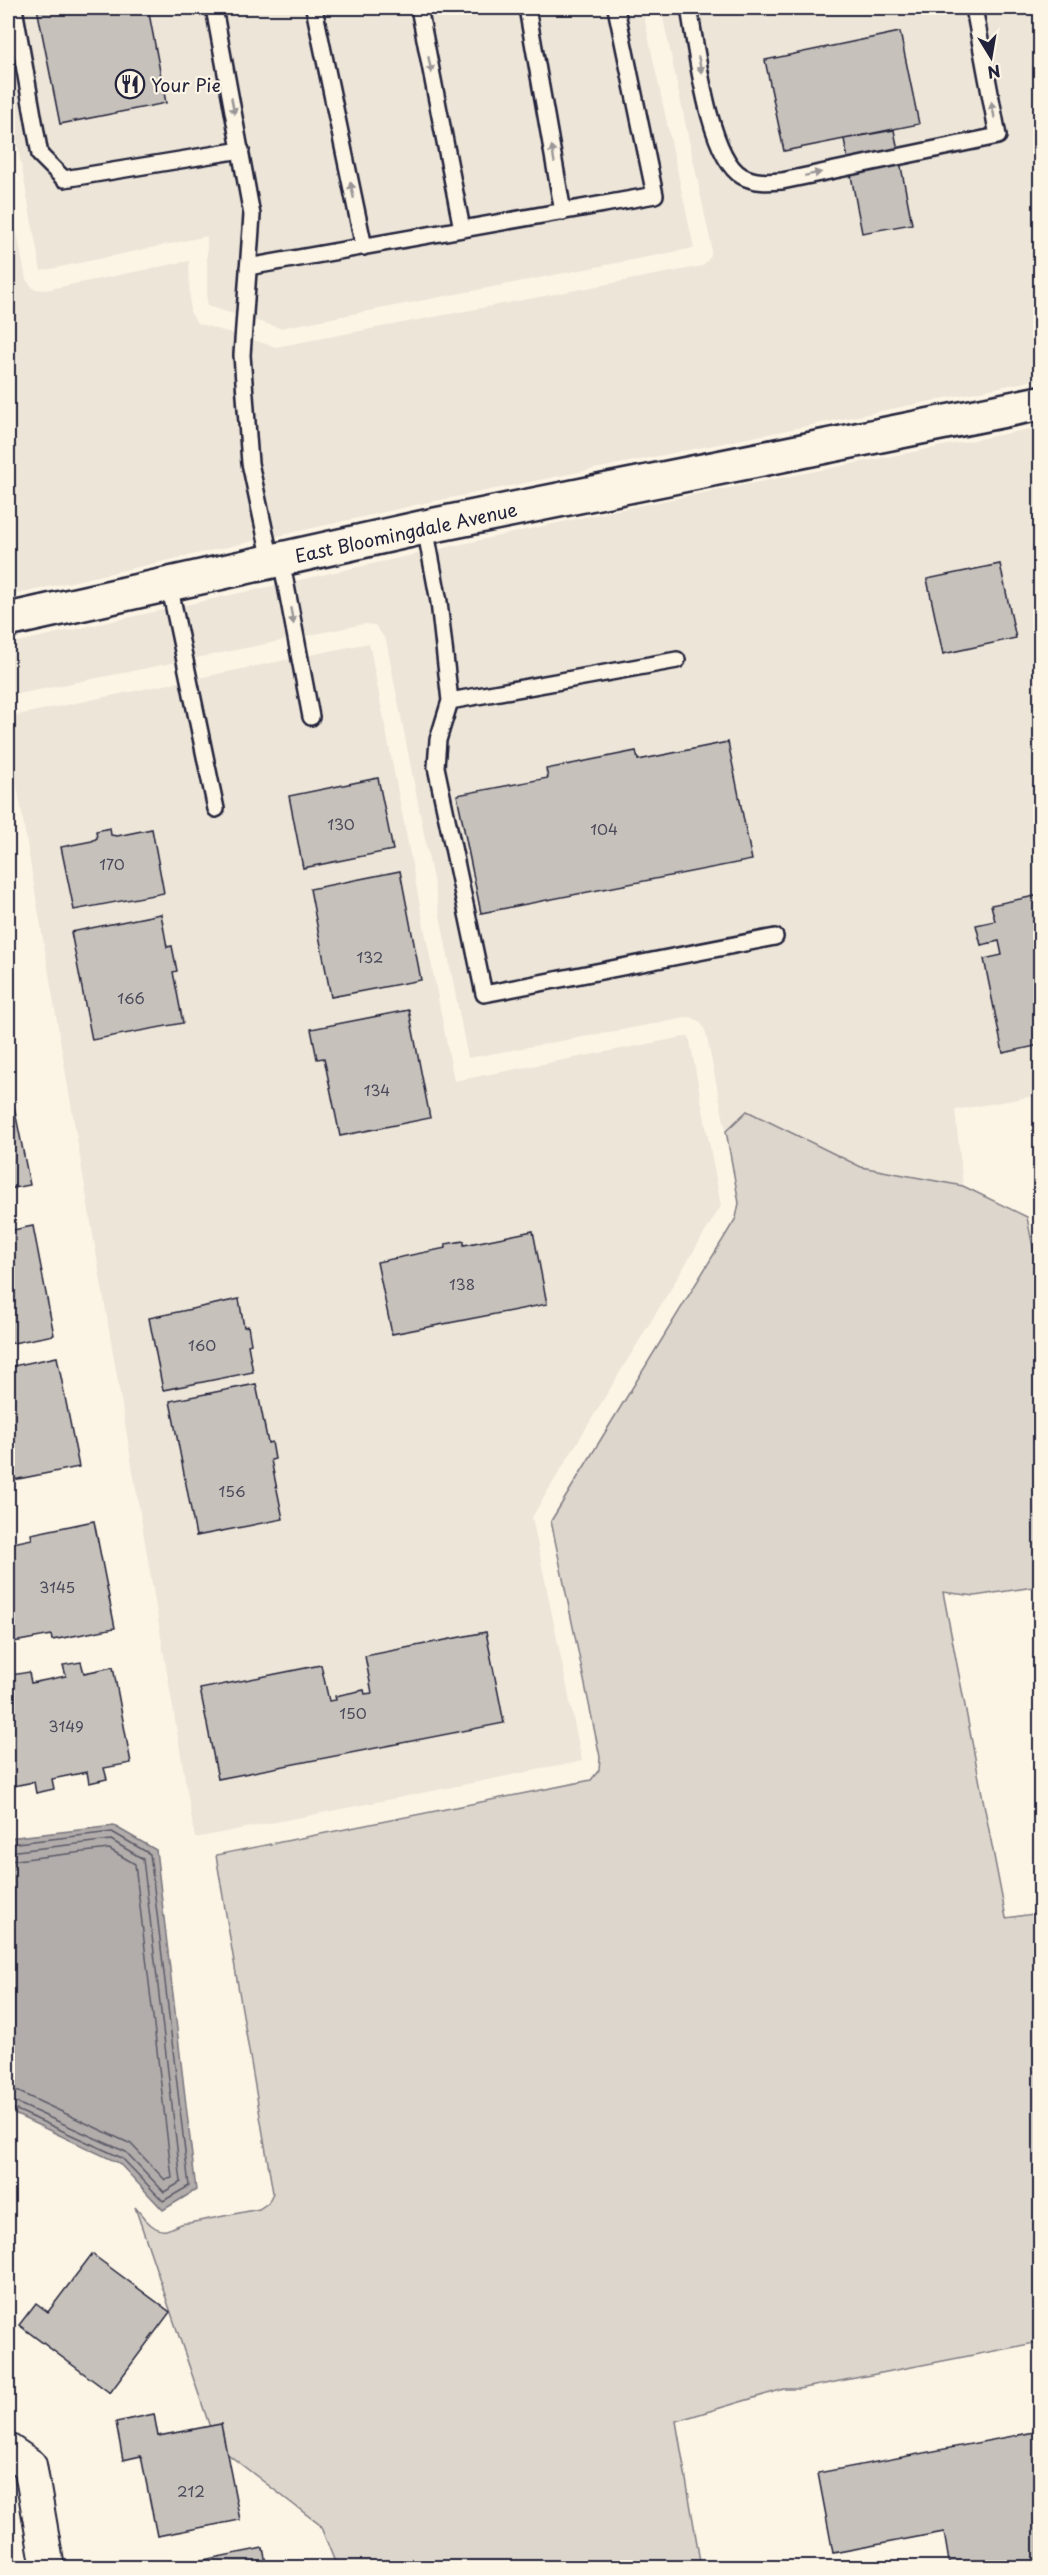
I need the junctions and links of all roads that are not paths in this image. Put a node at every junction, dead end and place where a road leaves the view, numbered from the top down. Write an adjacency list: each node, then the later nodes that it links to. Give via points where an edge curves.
1 (14, 8): 9 (lane, via 40,155 64,179)
2 (214, 8): 9 (lane, one-way to 9)
3 (314, 8): 12 (lane, one-way to 3)
4 (419, 8): 11 (lane, one-way to 11)
5 (527, 8): 10 (lane, one-way to 5)
6 (616, 8): 10 (lane, via 655,195)
7 (689, 8): 8 (lane, one-way to 8, via 712,124 722,154 741,176 761,182 782,181 999,136)
8 (974, 8)
9 (241, 150): 13 (lane, via 252,215)
10 (563, 212): 11 (lane)
11 (462, 229): 12 (lane)
12 (364, 247): 13 (lane)
13 (248, 267): 16 (lane, via 242,355 250,463)
14 (1041, 403): 15 (main road, East Bloomingdale Avenue)
15 (425, 527): 16 (main road, East Bloomingdale Avenue); 20 (lane, via 440,602)
16 (276, 560): 17 (main road, East Bloomingdale Avenue); 21 (lane, one-way to 21)
17 (169, 584): 18 (main road, East Bloomingdale Avenue); 22 (lane)
18 (8, 620)
19 (677, 660): 20 (lane)
20 (450, 701): 23 (lane, via 438,740 436,768 484,994)
21 (311, 717)
22 (216, 809)
23 (775, 937)
24 (8, 2450): 25 (street, via 30,2465)
25 (48, 2568)

